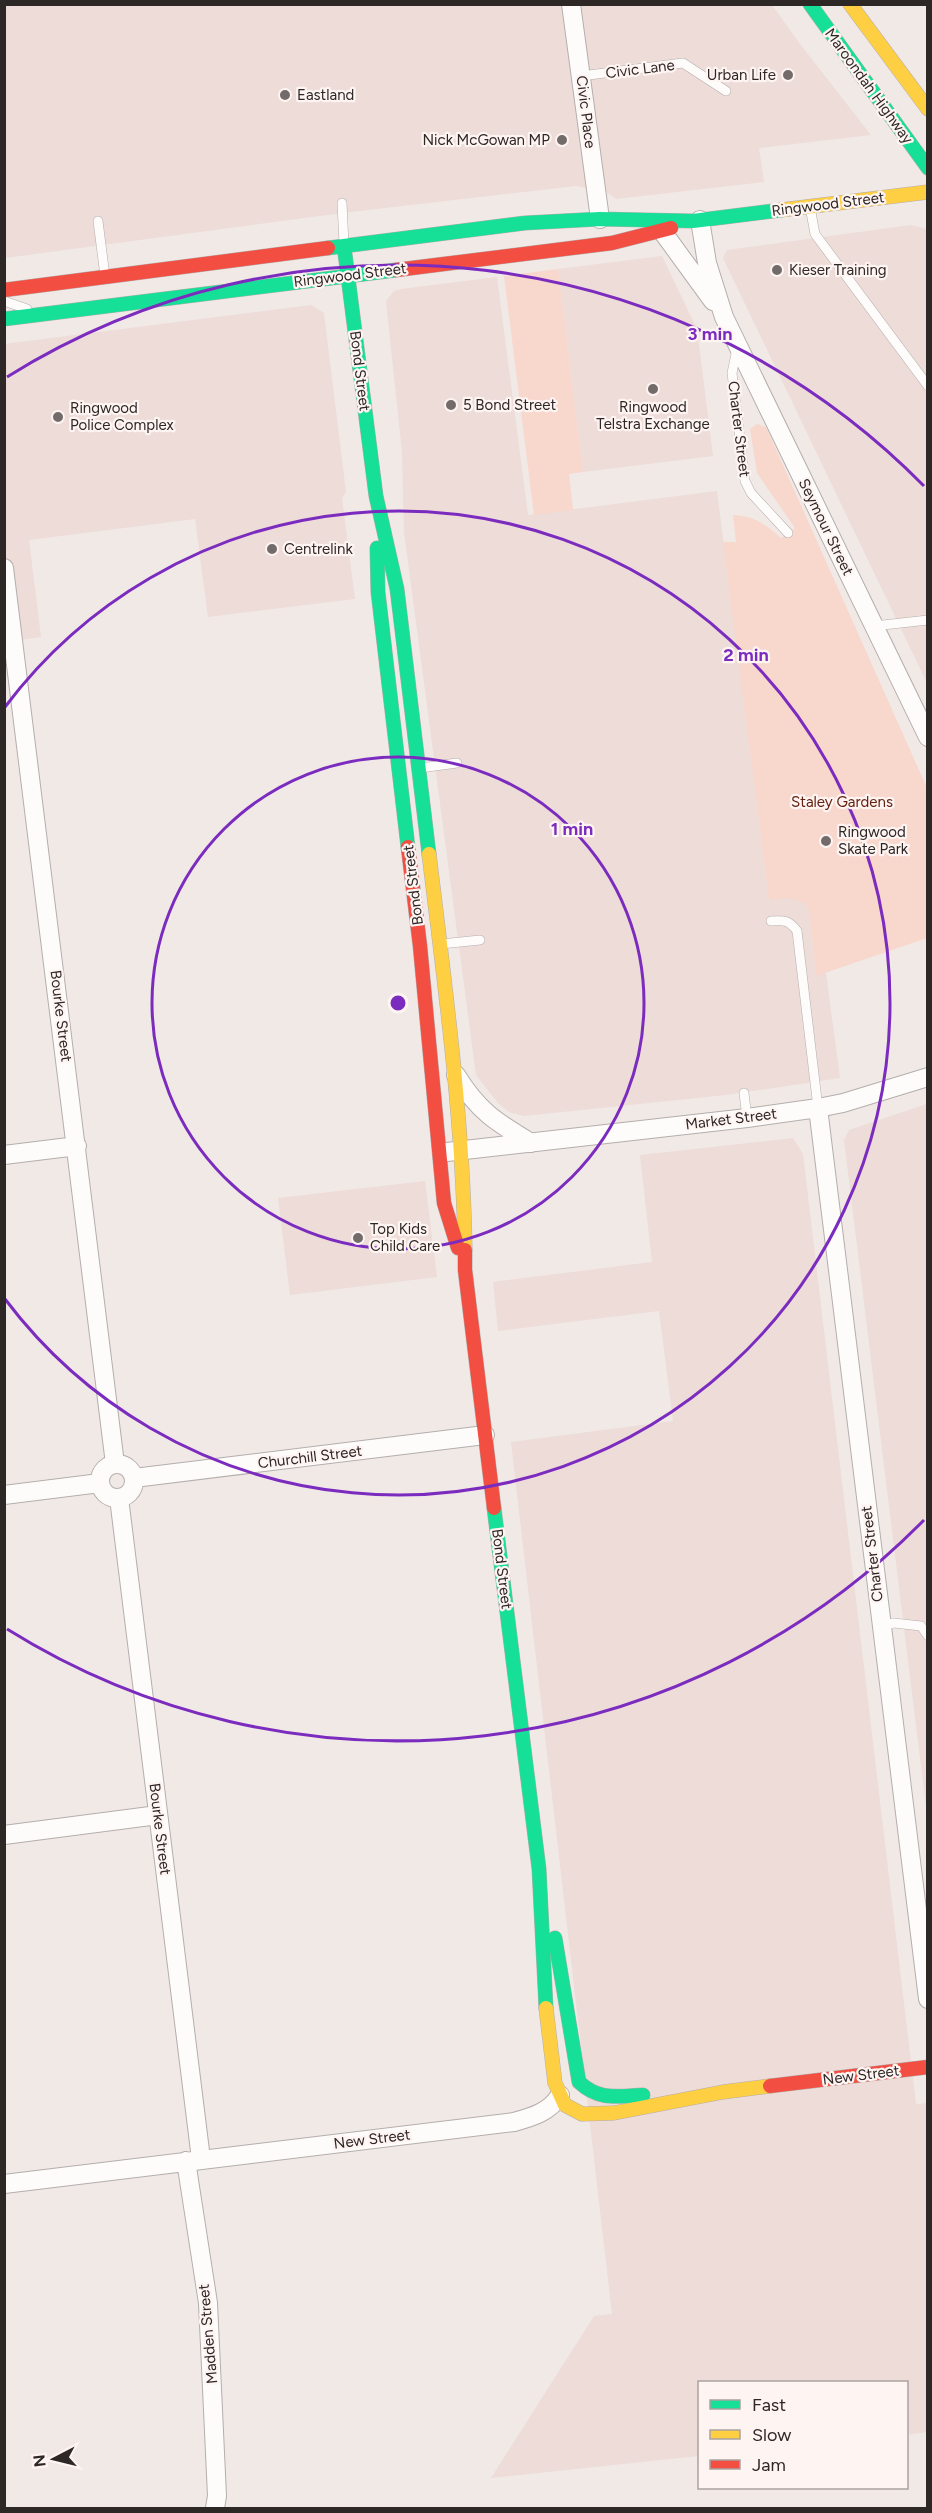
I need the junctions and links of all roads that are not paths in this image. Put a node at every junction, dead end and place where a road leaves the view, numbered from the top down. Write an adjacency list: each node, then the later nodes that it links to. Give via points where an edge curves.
1 (570, 4): 4 (street, Civic Place)
2 (810, 4): 7 (main road, Maroondah Highway)
3 (850, 4): 6 (main road, via 918,89)
4 (581, 76): 5 (lane, Civic Lane, via 683,63); 11 (street, Civic Place)
5 (726, 91)
6 (927, 109)
7 (927, 168)
8 (927, 192): 10 (main road, Ringwood Street)
9 (342, 203): 15 (lane)
10 (810, 207): 12 (main road, Ringwood Street); 24 (lane, via 815,234)
11 (600, 219): 12 (main road, Ringwood Street); 15 (main road, Ringwood Street, via 525,223)
12 (697, 220): 14 (main road, Ringwood Street); 21 (street, Seymour Street)
13 (98, 221): 17 (lane)
14 (662, 231): 16 (main road, Ringwood Street, via 612,243); 21 (street, Seymour Street)
15 (344, 246): 16 (main road, Bond Street); 17 (main road, Ringwood Street)
16 (348, 275): 20 (main road, Ringwood Street); 25 (main road, Bond Street)
17 (106, 279): 18 (main road, Ringwood Street)
18 (4, 290)
19 (4, 301): 20 (lane)
20 (40, 315): 22 (main road, Ringwood Street)
21 (724, 317): 23 (street, Seymour Street)
22 (4, 319)
23 (738, 347): 26 (lane, Charter Street, via 732,373 745,481 751,493); 29 (street, Seymour Street)
24 (927, 386)
25 (376, 496): 32 (main road, Bond Street, via 397,589); 33 (main road, Bond Street, via 378,592)
26 (788, 533)
27 (4, 568): 44 (street, Bourke Street)
28 (927, 620): 29 (lane)
29 (874, 626): 30 (street, Seymour Street)
30 (927, 737)
31 (457, 764): 32 (lane)
32 (419, 768): 33 (lane); 36 (main road, Bond Street)
33 (400, 770): 37 (main road, Bond Street)
34 (771, 921): 41 (lane, via 785,920 797,930)
35 (480, 940): 36 (lane)
36 (441, 944): 37 (lane); 38 (main road, Bond Street)
37 (420, 946): 46 (main road, Bond Street)
38 (455, 1074): 43 (street, via 487,1115); 45 (main road, Bond Street)
39 (927, 1077): 41 (street, Market Street)
40 (744, 1093): 42 (lane)
41 (818, 1108): 42 (street, Market Street); 55 (street, Charter Street)
42 (747, 1118): 43 (street, Market Street)
43 (531, 1143): 45 (street, Market Street)
44 (77, 1146): 47 (street); 50 (street, Bourke Street)
45 (460, 1150): 46 (street, Market Street); 48 (main road, Bond Street)
46 (440, 1153): 48 (main road, Bond Street, via 444,1203)
47 (4, 1155)
48 (465, 1270): 49 (main road, Bond Street)
49 (485, 1435): 51 (street, Churchill Street); 59 (main road, Bond Street)
50 (115, 1464): 51 (street, via 128,1467); 52 (street, via 104,1470)
51 (134, 1478): 54 (street, via 131,1491)
52 (100, 1483): 53 (street); 54 (street, via 107,1494)
53 (4, 1495)
54 (119, 1498): 57 (street, Bourke Street)
55 (881, 1626): 56 (lane, via 921,1626); 61 (street, Charter Street)
56 (927, 1636)
57 (158, 1815): 58 (street); 66 (street, Bourke Street)
58 (4, 1835)
59 (538, 1869): 60 (main road, Bond Street); 65 (main road, Bond Street, via 546,2013)
60 (560, 1965): 64 (main road, Bond Street, via 579,2082); 65 (main road, via 561,2027 567,2069)
61 (927, 1999)
62 (927, 2067): 63 (main road, New Street)
63 (723, 2092): 64 (main road, New Street, via 613,2096); 65 (main road, New Street, via 614,2113 582,2114)
64 (591, 2093): 65 (main road, New Street)
65 (560, 2095): 66 (street, New Street, via 554,2106 514,2122)
66 (193, 2160): 67 (street, New Street); 68 (street, Madden Street, via 211,2335)
67 (4, 2184)
68 (215, 2508)

